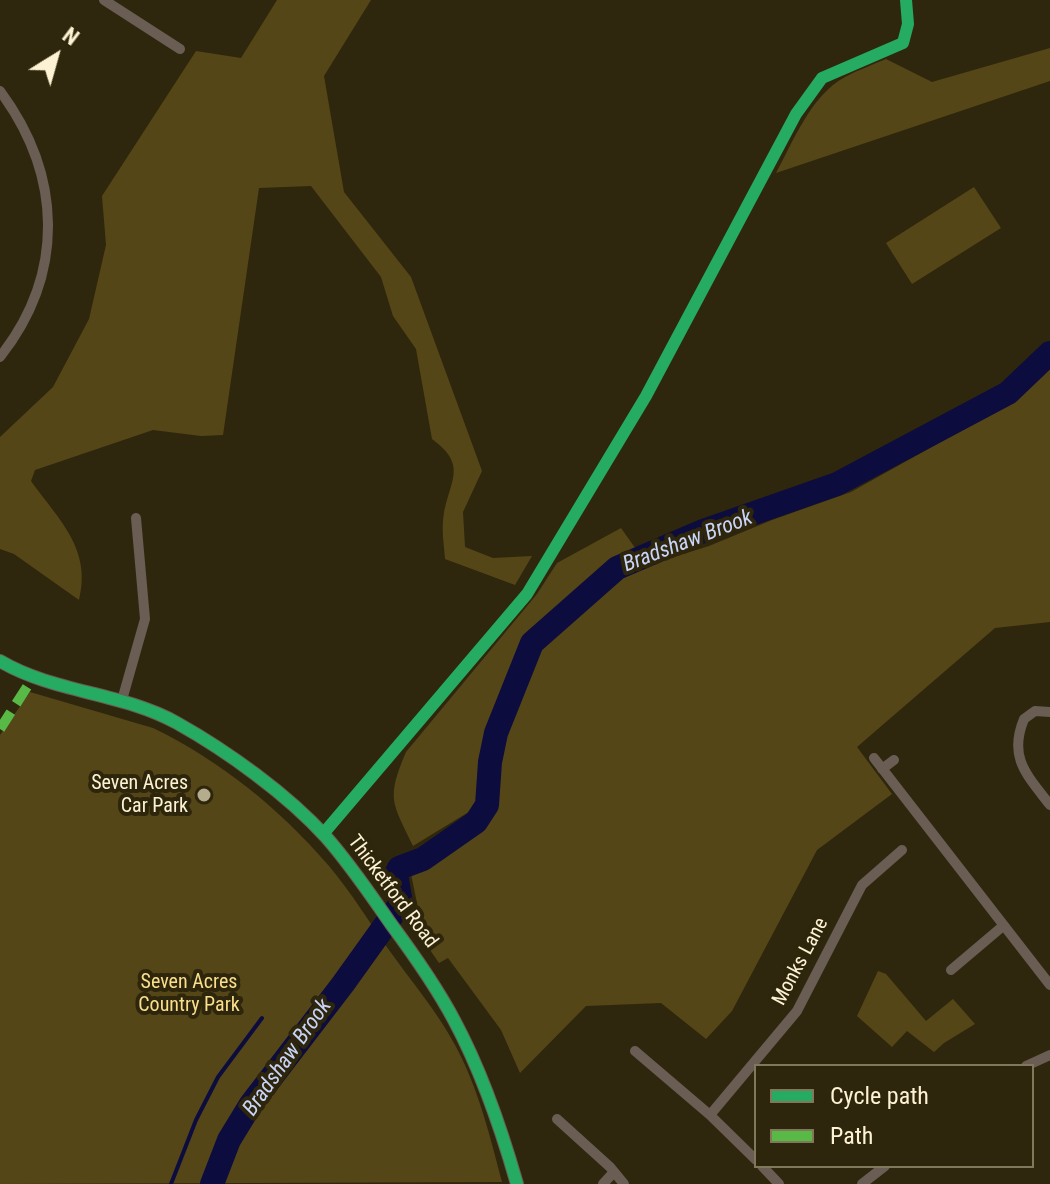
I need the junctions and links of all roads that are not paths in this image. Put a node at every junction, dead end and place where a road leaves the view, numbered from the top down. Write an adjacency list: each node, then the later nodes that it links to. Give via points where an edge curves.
1 (104, 0): 2 (street)
2 (180, 49)
3 (0, 91): 4 (street, via 25,128 40,164 48,231 40,281)
4 (0, 357)
5 (136, 518): 7 (street, via 145,619)
6 (0, 661): 7 (street, Thicketford Road, via 39,678)
7 (122, 700): 31 (street, Thicketford Road, via 176,723 233,759 323,834 359,878 429,976 462,1037 488,1094)
8 (1050, 712): 12 (street, via 1035,711 1024,719 1017,752 1022,770)
9 (874, 758): 11 (street)
10 (894, 760): 11 (street)
11 (882, 769): 16 (street)
12 (1050, 805)
13 (880, 850): 15 (street)
14 (902, 850): 15 (street, Monks Lane)
15 (889, 861): 21 (street, Monks Lane, via 862,885 797,1011)
16 (1003, 926): 17 (street); 18 (street)
17 (951, 970)
18 (1050, 985)
19 (635, 1051): 24 (street)
20 (1050, 1055): 22 (street)
21 (755, 1064)
22 (1030, 1064)
23 (754, 1065): 24 (street, Monks Lane)
24 (710, 1115): 26 (street)
25 (557, 1119): 29 (street)
26 (754, 1158)
27 (764, 1168): 34 (street)
28 (883, 1168): 30 (street)
29 (614, 1172): 32 (street); 33 (street)
30 (864, 1183)
31 (517, 1184)
32 (603, 1184)
33 (624, 1184)
34 (779, 1184)

